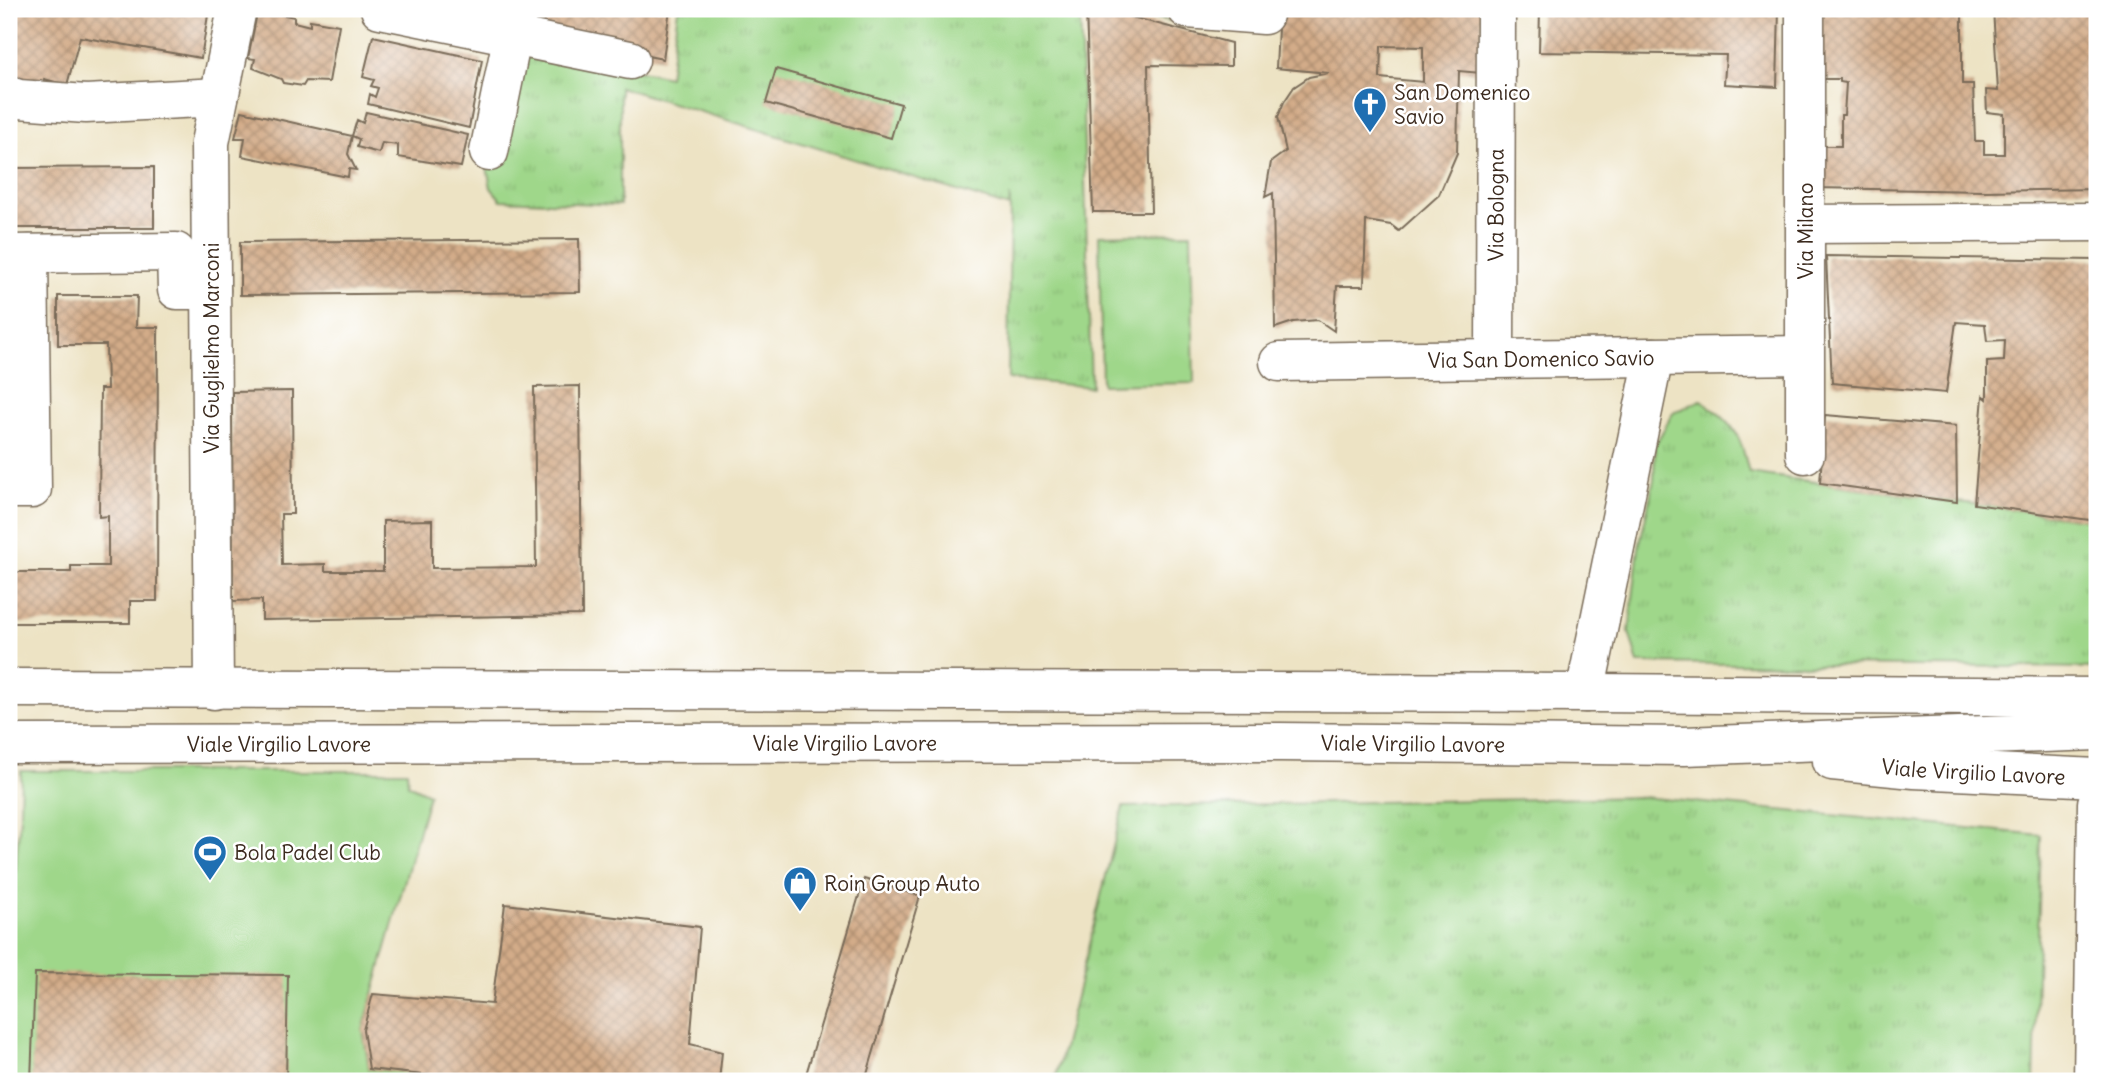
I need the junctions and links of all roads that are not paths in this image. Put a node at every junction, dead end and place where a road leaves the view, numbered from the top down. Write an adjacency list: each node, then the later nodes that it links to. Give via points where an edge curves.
1 (237, 9): 10 (street, Via Guglielmo Marconi)
2 (380, 9): 7 (street)
3 (1187, 9): 6 (street)
4 (1496, 9): 18 (street, Via Bologna)
5 (1805, 9): 13 (street, Via Milano)
6 (1264, 16)
7 (515, 22): 8 (street); 11 (street)
8 (631, 60)
9 (9, 96): 10 (street, via 86,104)
10 (219, 97): 15 (street, Via Guglielmo Marconi, via 210,142)
11 (489, 152)
12 (2097, 222): 13 (street)
13 (1805, 224): 16 (street, Via Milano)
14 (19, 254): 15 (street, via 176,252 177,290); 21 (street, via 32,489)
15 (211, 290): 23 (street, Via Guglielmo Marconi)
16 (1804, 355): 17 (street, Via San Domenico Savio); 20 (street, Via Milano)
17 (1654, 357): 18 (street, Via San Domenico Savio); 25 (street)
18 (1495, 359): 19 (street, Via San Domenico Savio)
19 (1279, 362)
20 (1805, 454)
21 (9, 489)
22 (9, 688): 23 (street)
23 (214, 690): 24 (street)
24 (274, 690): 25 (street); 28 (street)
25 (1585, 693): 26 (street)
26 (2097, 697)
27 (2097, 731): 30 (street, Viale Virgilio Lavore)
28 (273, 743): 29 (street, Viale Virgilio Lavore); 30 (street, Viale Virgilio Lavore)
29 (9, 744)
30 (1684, 746): 31 (street, Viale Virgilio Lavore, via 1913,769)
31 (2097, 778)
32 (2097, 803): 33 (street)
33 (2093, 1081)

